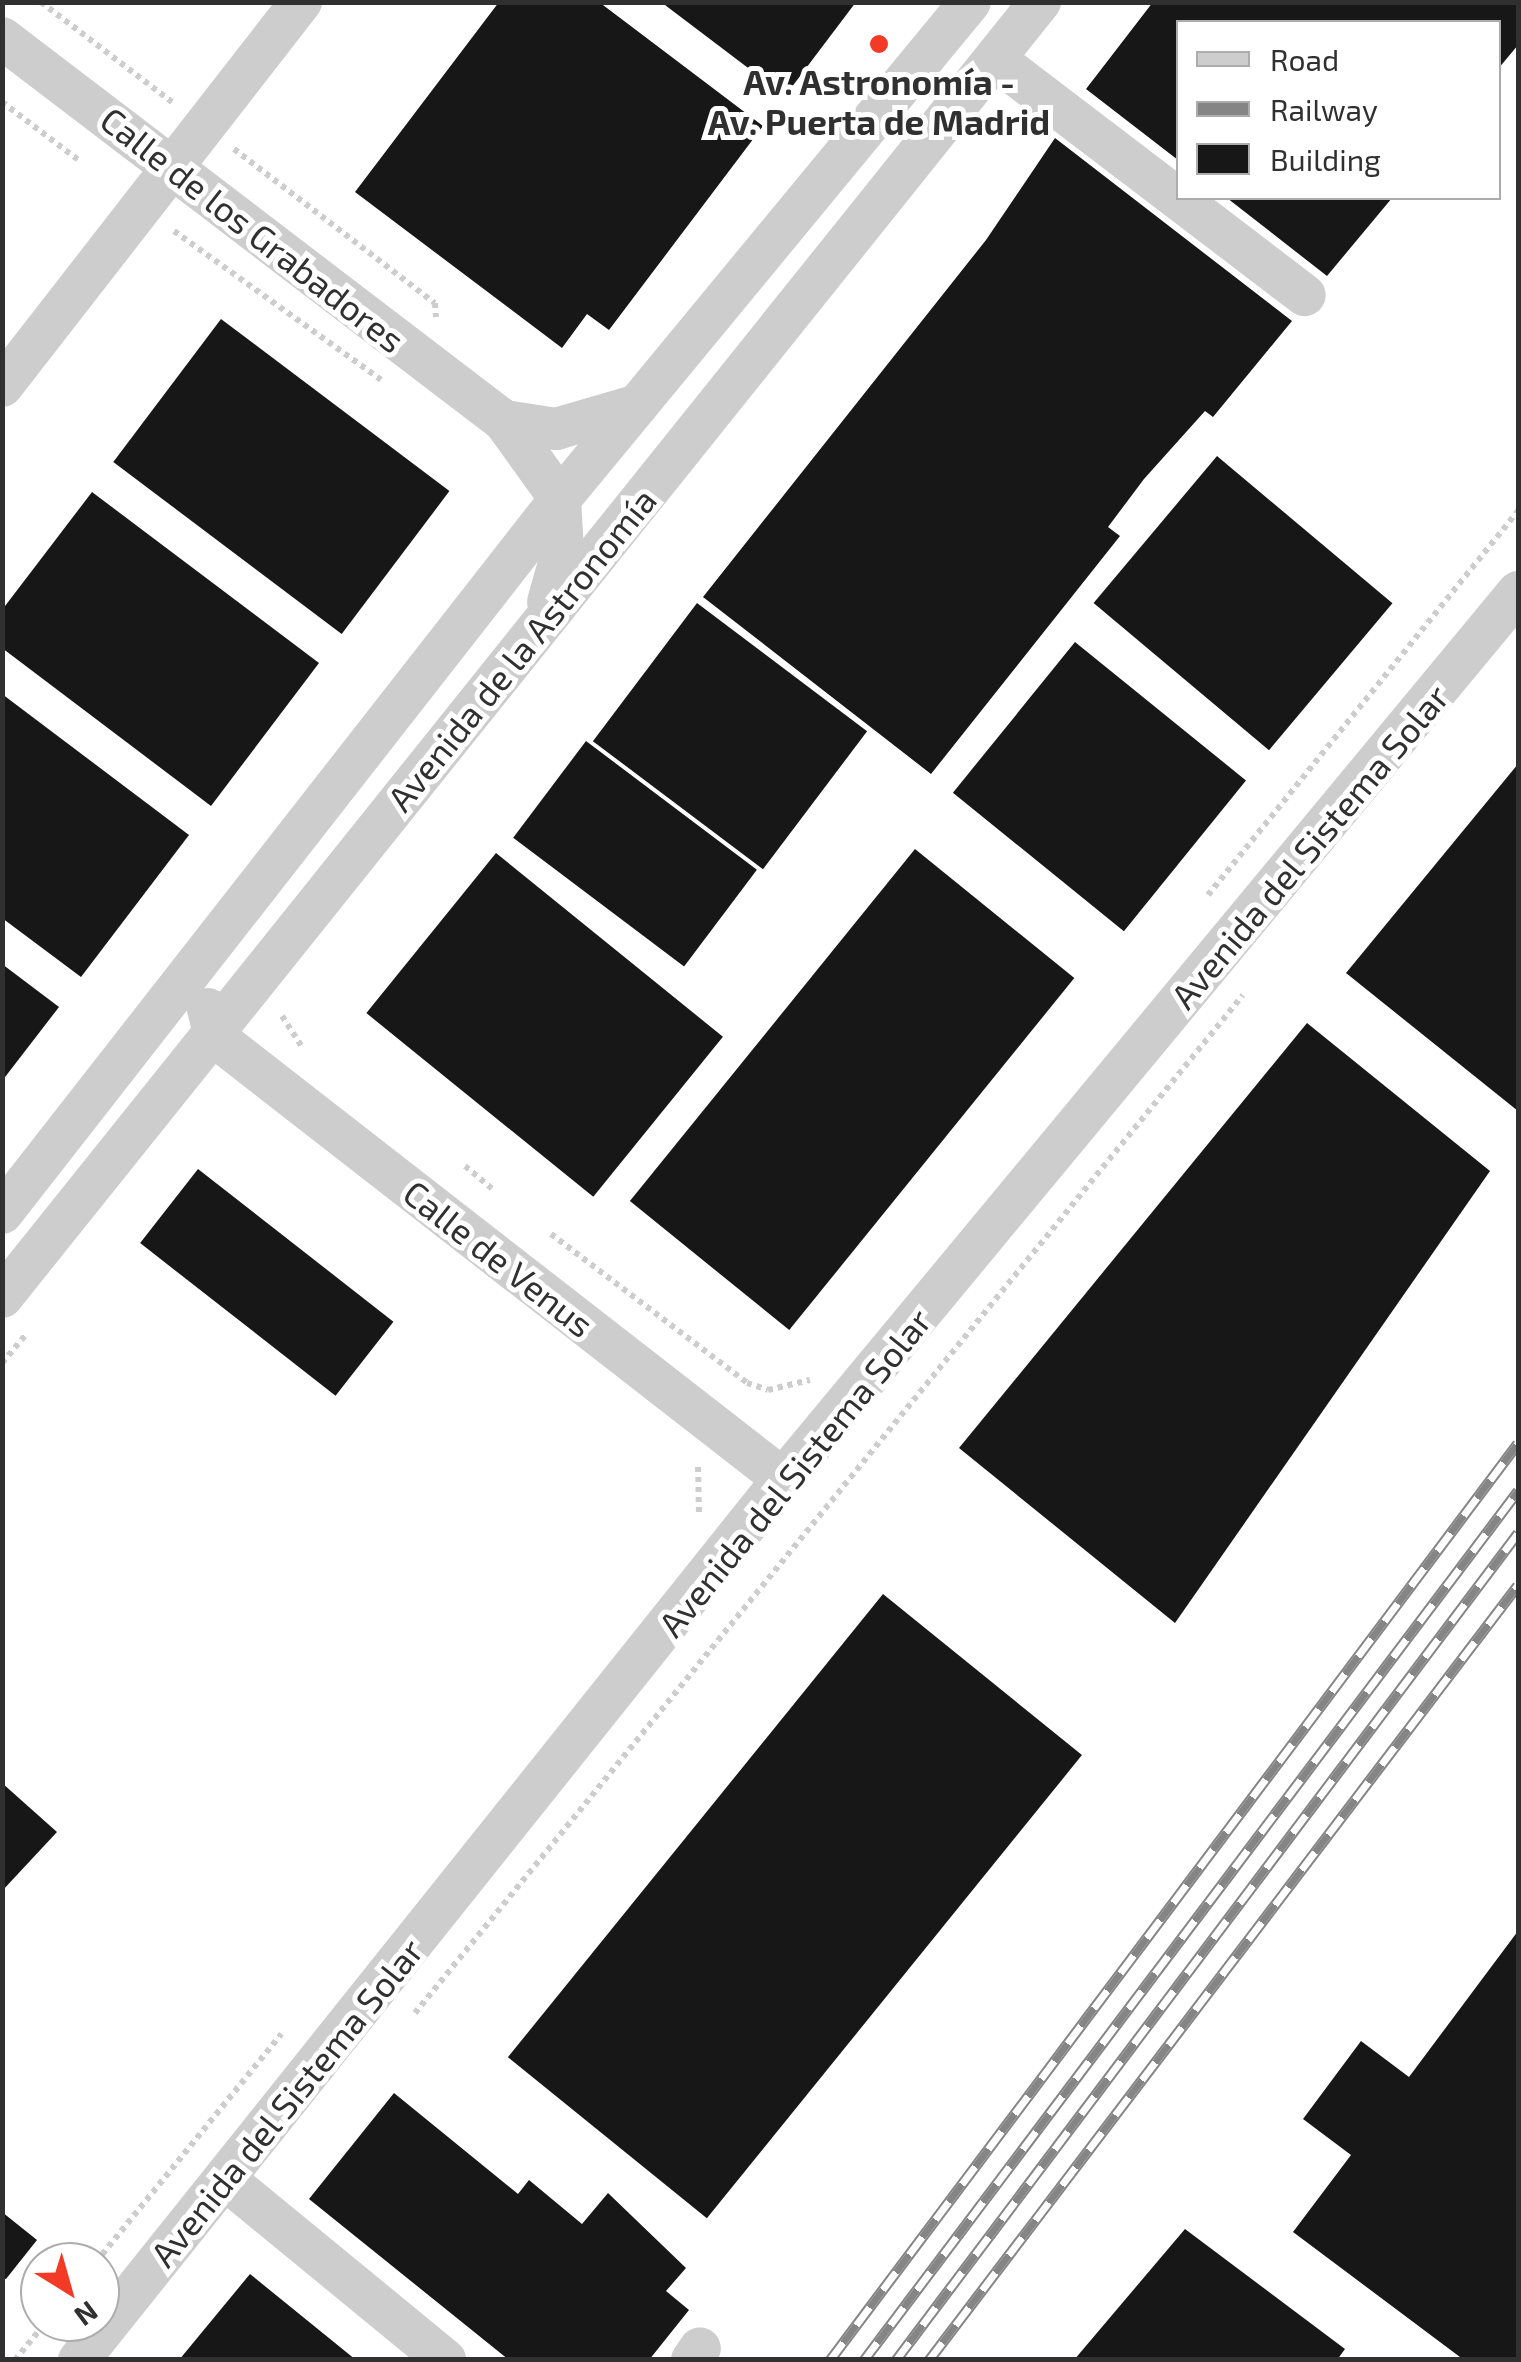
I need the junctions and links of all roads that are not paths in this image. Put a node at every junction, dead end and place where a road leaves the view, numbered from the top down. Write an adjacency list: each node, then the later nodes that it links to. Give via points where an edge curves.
1 (301, 2): 6 (street)
2 (970, 2): 11 (street, Avenida de la Astronomía)
3 (1040, 2): 5 (street, Avenida de la Astronomía)
4 (2, 38): 6 (street, Calle de los Grabadores)
5 (996, 60): 7 (street); 15 (street, Avenida de la Astronomía)
6 (174, 166): 10 (street); 12 (street, Calle de los Grabadores)
7 (1176, 197)
8 (1180, 200): 9 (street)
9 (1305, 295)
10 (2, 386)
11 (639, 405): 12 (street, Calle de los Grabadores, via 556,429); 13 (street, Avenida de la Astronomía)
12 (504, 421): 13 (street, Calle de los Grabadores)
13 (560, 500): 15 (street, via 563,550 552,594); 16 (street, Avenida de la Astronomía)
14 (1518, 592): 22 (street, Avenida del Sistema Solar)
15 (521, 650): 17 (street, Avenida de la Astronomía)
16 (221, 934): 17 (street, via 208,988); 18 (street, Avenida de la Astronomía)
17 (215, 1037): 18 (street); 20 (street, Avenida de la Astronomía); 22 (street, Calle de Venus)
18 (132, 1047): 19 (street, Avenida de la Astronomía)
19 (2, 1215): 20 (street)
20 (65, 1220): 21 (street, Avenida de la Astronomía)
21 (2, 1296)
22 (783, 1480): 23 (street, Avenida del Sistema Solar)
23 (225, 2178): 24 (street, Avenida del Sistema Solar); 25 (street)
24 (79, 2360)
25 (445, 2360)

